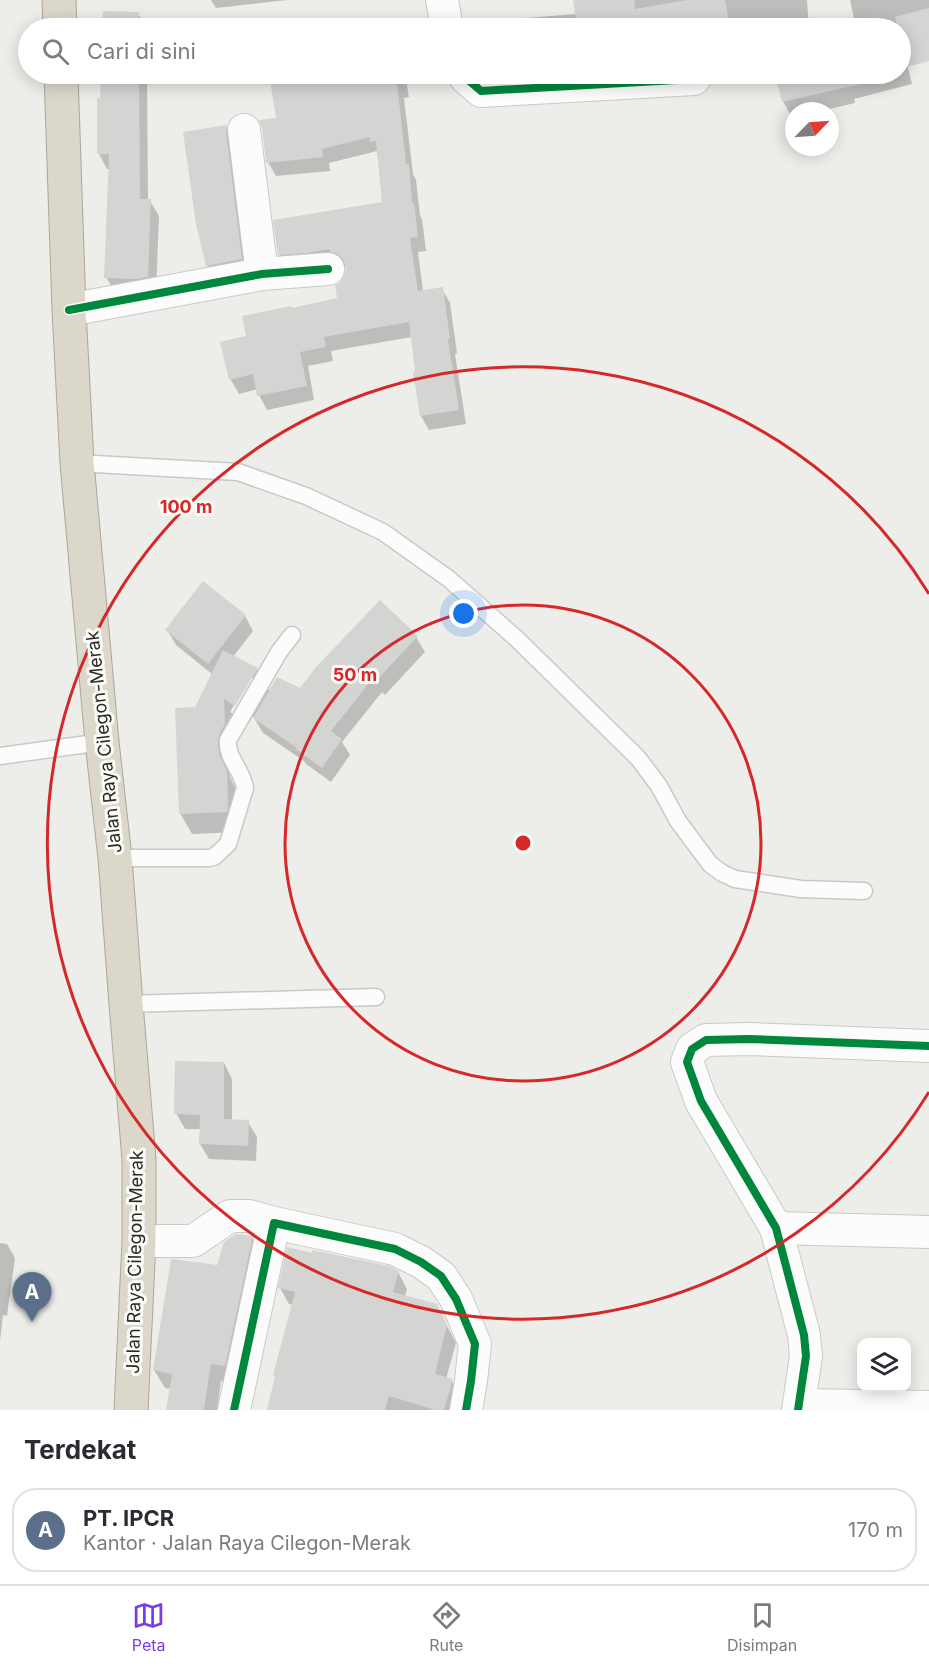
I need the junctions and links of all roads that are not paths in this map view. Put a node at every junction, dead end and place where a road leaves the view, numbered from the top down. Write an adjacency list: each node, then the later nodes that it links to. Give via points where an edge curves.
1 (59, 0): 3 (highway)
2 (442, 0): 4 (street)
3 (60, 18)
4 (445, 18)
5 (61, 84): 11 (highway, Jalan Raya Cilegon-Merak)
6 (473, 84): 7 (street, via 481,91)
7 (605, 84)
8 (244, 129): 10 (street)
9 (328, 269): 10 (street)
10 (262, 274): 11 (street)
11 (69, 310): 12 (highway, Jalan Raya Cilegon-Merak)
12 (77, 463): 14 (highway, Jalan Raya Cilegon-Merak); 17 (lane, via 238,472 306,496 383,532 449,579 509,632 638,758 678,821 710,864 722,873 735,879 801,889)
13 (292, 635): 16 (lane, via 228,740 229,753 246,788 228,844 208,858)
14 (102, 742): 15 (lane); 16 (highway, Jalan Raya Cilegon-Merak)
15 (0, 756)
16 (115, 858): 19 (highway, Jalan Raya Cilegon-Merak)
17 (864, 891)
18 (376, 997): 19 (lane)
19 (126, 1004): 24 (highway, Jalan Raya Cilegon-Merak, via 139,1159)
20 (929, 1046): 22 (street, via 738,1039 706,1040 692,1049 687,1062 701,1101)
21 (274, 1223): 24 (street, via 230,1216 193,1241); 28 (street); 29 (street, via 395,1249 441,1276 456,1299 475,1344)
22 (776, 1228): 23 (street); 25 (street, via 804,1335 806,1356)
23 (929, 1232)
24 (139, 1241): 27 (highway, Jalan Raya Cilegon-Merak)
25 (799, 1407): 26 (street)
26 (929, 1407)
27 (131, 1410)
28 (234, 1410)
29 (466, 1410)

